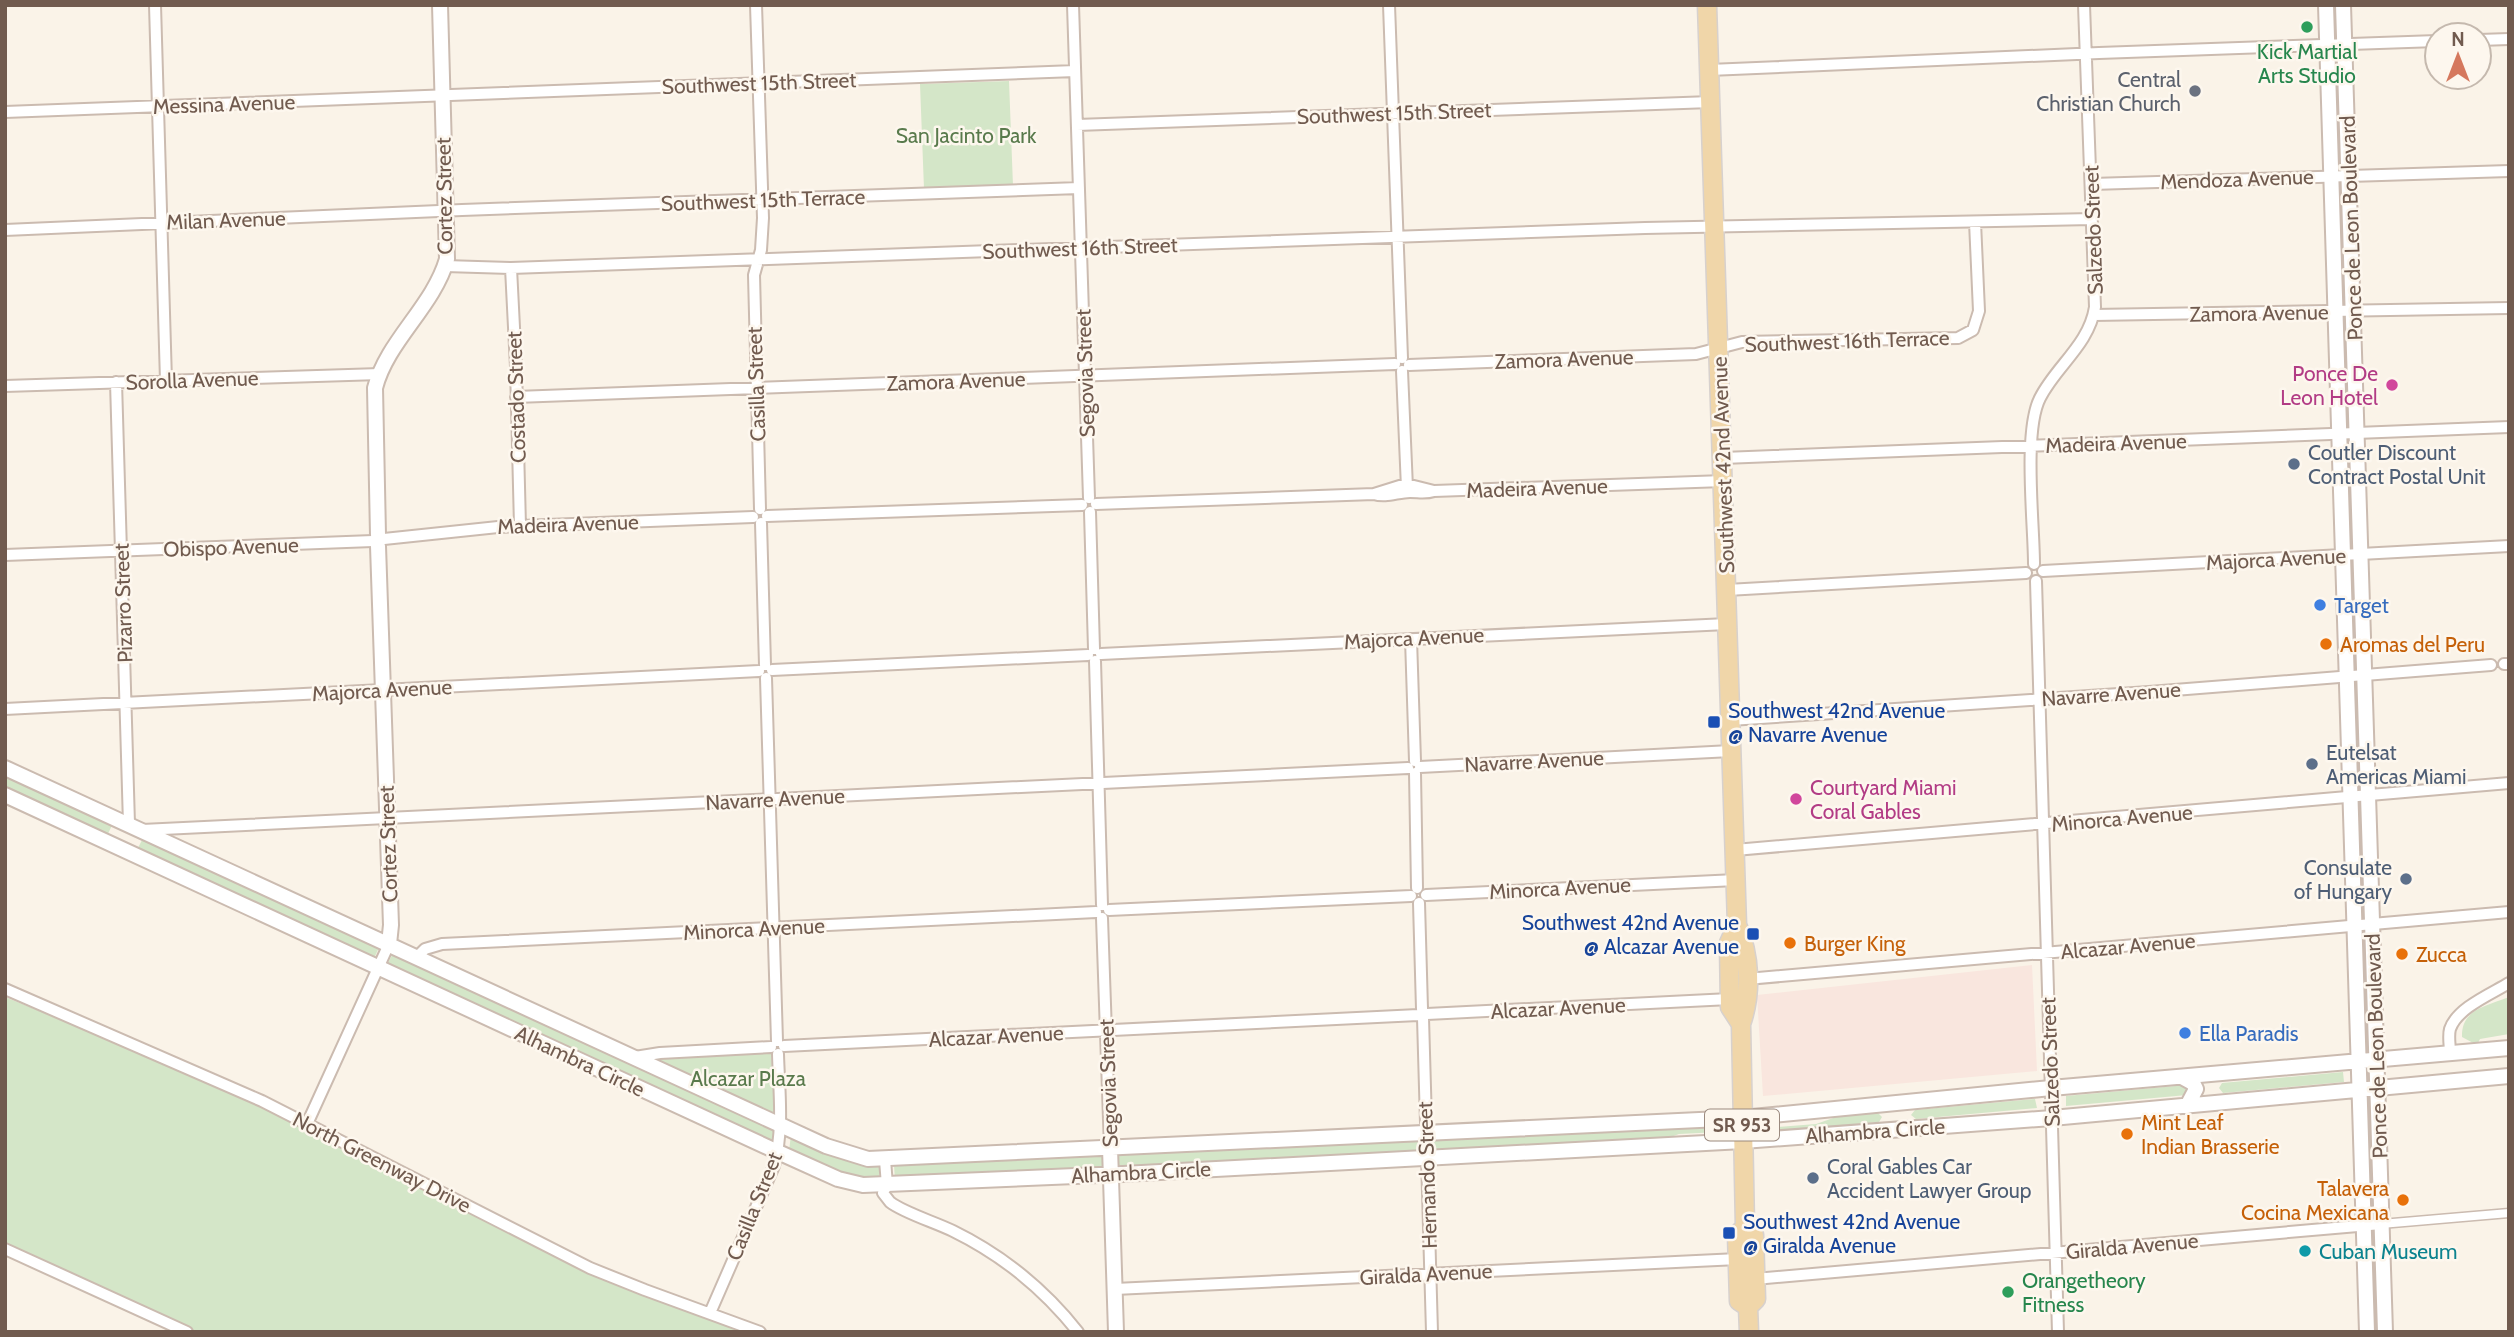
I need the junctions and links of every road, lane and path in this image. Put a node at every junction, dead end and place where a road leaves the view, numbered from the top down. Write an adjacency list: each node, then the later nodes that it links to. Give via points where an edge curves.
1 (155, 5): 19 (street)
2 (440, 5): 17 (street, Cortez Street)
3 (756, 5): 16 (street, Casilla Street)
4 (1073, 5): 15 (street, Segovia Street)
5 (1389, 5): 21 (street)
6 (1707, 5): 14 (main road, Southwest 42nd Avenue / SR 953)
7 (2084, 5): 13 (street, Salzedo Street)
8 (2326, 5): 12 (street, Ponce de Leon Boulevard)
9 (2343, 5): 11 (street, Ponce de Leon Boulevard)
10 (2423, 41): 11 (street)
11 (2344, 44): 12 (street); 24 (street, Ponce de Leon Boulevard)
12 (2328, 45): 13 (street); 25 (street, Ponce de Leon Boulevard)
13 (2087, 53): 14 (street); 26 (street, Salzedo Street)
14 (1709, 70): 18 (main road, Southwest 42nd Avenue / SR 953)
15 (1075, 71): 16 (street, Southwest 15th Street); 22 (street, Segovia Street)
16 (758, 84): 17 (street, Southwest 15th Street); 28 (street, Casilla Street)
17 (442, 94): 19 (street, Messina Avenue); 29 (street, Cortez Street)
18 (1711, 102): 21 (street, Southwest 15th Street); 33 (main road, Southwest 42nd Avenue / SR 953)
19 (158, 107): 20 (street, Messina Avenue); 32 (street)
20 (5, 112)
21 (1394, 113): 22 (street, Southwest 15th Street); 35 (street)
22 (1077, 125): 27 (street, Segovia Street)
23 (2509, 171): 24 (street, Mendoza Avenue)
24 (2350, 175): 25 (street, Mendoza Avenue); 42 (street, Ponce de Leon Boulevard)
25 (2333, 176): 26 (street, Mendoza Avenue); 41 (street, Ponce de Leon Boulevard)
26 (2092, 184): 30 (street, Salzedo Street)
27 (1079, 188): 28 (street, Southwest 15th Terrace); 36 (street, Segovia Street)
28 (763, 200): 29 (street, Southwest 15th Terrace); 37 (street, Casilla Street)
29 (446, 211): 32 (street, Milan Avenue); 38 (street, Cortez Street)
30 (2092, 219): 31 (street); 43 (street, Salzedo Street)
31 (1975, 222): 33 (street); 44 (street, Southwest 16th Terrace, via 1979,311 1973,330 1964,336 1742,342)
32 (162, 223): 34 (street, Milan Avenue); 48 (street)
33 (1716, 226): 35 (street, Southwest 16th Street); 44 (main road, Southwest 42nd Avenue / SR 953)
34 (5, 230)
35 (1398, 237): 36 (street, Southwest 16th Street); 45 (street)
36 (1081, 247): 37 (street, Southwest 16th Street); 47 (street, Segovia Street)
37 (758, 259): 39 (street, Southwest 16th Street); 51 (street, Casilla Street, via 754,275)
38 (445, 266): 39 (street, Southwest 16th Street); 46 (street, Cortez Street)
39 (511, 268): 52 (street, Costado Street)
40 (2509, 308): 42 (street, Zamora Avenue)
41 (2337, 311): 42 (street, Zamora Avenue); 43 (street, Zamora Avenue); 55 (street, Ponce de Leon Boulevard)
42 (2353, 311): 54 (street, Ponce de Leon Boulevard)
43 (2094, 315): 56 (street, Salzedo Street, via 2081,342 2039,399)
44 (1719, 348): 45 (street, Zamora Avenue, via 1696,354); 57 (main road, Southwest 42nd Avenue / SR 953)
45 (1402, 364): 47 (street, Zamora Avenue); 59 (street)
46 (380, 374): 48 (street, Sorolla Avenue); 63 (street, Cortez Street, via 374,396)
47 (1086, 376): 51 (street, Zamora Avenue); 60 (street, Segovia Street)
48 (166, 381): 49 (street, Sorolla Avenue)
49 (116, 383): 50 (street, Sorolla Avenue); 65 (street, Pizarro Street)
50 (5, 386)
51 (756, 388): 52 (street, Zamora Avenue); 61 (street, Casilla Street)
52 (516, 397): 62 (street, Costado Street)
53 (2509, 427): 54 (street, Madeira Avenue)
54 (2357, 433): 55 (street, Madeira Avenue); 66 (street, Ponce de Leon Boulevard)
55 (2340, 434): 56 (street, Madeira Avenue); 68 (street, Ponce de Leon Boulevard)
56 (2032, 446): 57 (street, Madeira Avenue); 69 (street, Salzedo Street)
57 (1723, 458): 58 (main road, Southwest 42nd Avenue / SR 953)
58 (1724, 481): 59 (street, Madeira Avenue, via 1434,491); 72 (main road, Southwest 42nd Avenue / SR 953)
59 (1407, 488): 60 (street, Madeira Avenue, via 1374,494)
60 (1089, 505): 61 (street, Madeira Avenue); 75 (street, Segovia Street)
61 (760, 516): 62 (street, Madeira Avenue); 77 (street, Casilla Street)
62 (520, 526): 63 (street, Madeira Avenue)
63 (378, 540): 65 (street, Obispo Avenue); 80 (street, Cortez Street)
64 (2509, 546): 66 (street, Majorca Avenue)
65 (122, 551): 67 (street, Obispo Avenue); 82 (street, Pizarro Street)
66 (2361, 554): 68 (street, Majorca Avenue); 78 (street, Ponce de Leon Boulevard)
67 (5, 555)
68 (2344, 555): 69 (street, Majorca Avenue); 79 (street, Ponce de Leon Boulevard)
69 (2039, 568): 70 (street, via 2027,568); 71 (street, via 2041,579)
70 (2026, 573): 71 (street); 72 (street)
71 (2036, 581): 81 (street, Salzedo Street)
72 (1727, 590): 73 (main road, Southwest 42nd Avenue / SR 953)
73 (1727, 624): 74 (street, Majorca Avenue); 84 (main road, Southwest 42nd Avenue / SR 953)
74 (1411, 639): 75 (street, Majorca Avenue); 86 (street, Hernando Street)
75 (1095, 655): 77 (street, Majorca Avenue); 88 (street, Segovia Street)
76 (2491, 665): 78 (street, Navarre Avenue)
77 (765, 671): 80 (street, Majorca Avenue); 93 (street, Casilla Street)
78 (2364, 675): 79 (street, Navarre Avenue); 91 (street, Ponce de Leon Boulevard)
79 (2347, 676): 81 (street, Navarre Avenue); 92 (street, Ponce de Leon Boulevard)
80 (383, 690): 82 (street, Majorca Avenue); 94 (street, Cortez Street)
81 (2039, 698): 84 (street, Navarre Avenue); 95 (street, Salzedo Street)
82 (127, 703): 83 (street, Majorca Avenue); 96 (street, Pizarro Street)
83 (5, 709)
84 (1730, 720): 85 (main road, Southwest 42nd Avenue / SR 953)
85 (1731, 751): 86 (street, Navarre Avenue); 98 (main road, Southwest 42nd Avenue / SR 953)
86 (1415, 767): 88 (street, Navarre Avenue); 100 (street, Hernando Street)
87 (5, 768): 96 (street, Alhambra Circle)
88 (1099, 783): 93 (street, Navarre Avenue); 101 (street, Segovia Street)
89 (2509, 783): 91 (street, Minorca Avenue)
90 (5, 795): 97 (street, Alhambra Circle)
91 (2368, 796): 92 (street, Minorca Avenue); 104 (street, Ponce de Leon Boulevard)
92 (2351, 797): 95 (street, Minorca Avenue); 105 (street, Ponce de Leon Boulevard)
93 (769, 799): 94 (street, Navarre Avenue); 106 (street, Casilla Street)
94 (387, 818): 96 (street, Navarre Avenue); 108 (street, Cortez Street)
95 (2044, 825): 98 (street, Minorca Avenue); 109 (street, Salzedo Street)
96 (135, 827): 97 (street); 108 (street, Alhambra Circle)
97 (124, 850): 111 (street, Alhambra Circle)
98 (1735, 850): 99 (main road, Southwest 42nd Avenue / SR 953)
99 (1736, 880): 100 (street, Minorca Avenue); 103 (main road, Southwest 42nd Avenue / SR 953)
100 (1418, 895): 101 (street, Minorca Avenue); 116 (street, Hernando Street)
101 (1103, 911): 106 (street, Minorca Avenue); 118 (street, Segovia Street)
102 (2509, 912): 104 (street, Alcazar Avenue)
103 (1737, 925): 107 (main road, Southwest 42nd Avenue / SR 953); 112 (main road, Southwest 42nd Avenue / SR 953, via 1745,944)
104 (2372, 925): 105 (street, Alcazar Avenue); 123 (street, Ponce de Leon Boulevard)
105 (2355, 926): 109 (street, Alcazar Avenue); 124 (street, Ponce de Leon Boulevard)
106 (774, 928): 110 (street, Minorca Avenue, via 442,944 428,947); 119 (street, Casilla Street)
107 (1728, 943): 112 (main road, via 1735,946 1737,965); 115 (main road, Southwest 42nd Avenue / SR 953)
108 (389, 944): 110 (street, Alhambra Circle); 111 (street, Cortez Street)
109 (2046, 953): 112 (street, Alcazar Avenue); 128 (street, Salzedo Street)
110 (417, 957): 122 (street, Alhambra Circle)
111 (379, 968): 137 (street, Cortez Street); 144 (street, Alhambra Circle)
112 (1747, 979): 117 (main road, Southwest 42nd Avenue / SR 953, via 1748,1005)
113 (2509, 983): 121 (street, via 2456,1020 2449,1034)
114 (5, 989): 137 (street, North Greenway Drive)
115 (1730, 999): 116 (street, Alcazar Avenue); 117 (main road, Southwest 42nd Avenue / SR 953)
116 (1422, 1014): 118 (street, Alcazar Avenue); 141 (street, Hernando Street)
117 (1741, 1024): 135 (main road, Southwest 42nd Avenue / SR 953)
118 (1106, 1030): 119 (street, Alcazar Avenue); 143 (street, Segovia Street)
119 (778, 1047): 122 (street, Alcazar Avenue); 138 (street, Casilla Street)
120 (2509, 1048): 121 (street, Alhambra Circle)
121 (2450, 1053): 123 (street, Alhambra Circle)
122 (635, 1057): 138 (street, Alhambra Circle)
123 (2376, 1059): 124 (street, Alhambra Circle); 129 (street, Ponce de Leon Boulevard)
124 (2358, 1060): 125 (street, Alhambra Circle); 130 (street, Ponce de Leon Boulevard)
125 (2224, 1073): 127 (street, Alhambra Circle); 132 (street, via 2213,1091)
126 (2509, 1076): 129 (street, Alhambra Circle)
127 (2182, 1077): 128 (street, Alhambra Circle); 134 (street, via 2196,1089)
128 (2051, 1088): 131 (street, Alhambra Circle); 136 (street, Salzedo Street)
129 (2377, 1088): 130 (street, Alhambra Circle); 150 (street, Ponce de Leon Boulevard)
130 (2360, 1090): 132 (street, Alhambra Circle); 151 (street, Ponce de Leon Boulevard)
131 (1911, 1102): 133 (street, Alhambra Circle); 139 (street, via 1906,1116)
132 (2225, 1102): 134 (street, Alhambra Circle)
133 (1880, 1105): 135 (street, Alhambra Circle); 140 (street, via 1888,1116)
134 (2187, 1106): 136 (street, Alhambra Circle)
135 (1742, 1118): 141 (street, Alhambra Circle); 142 (main road, Southwest 42nd Avenue / SR 953)
136 (2052, 1118): 139 (street, Alhambra Circle); 154 (street, Salzedo Street)
137 (307, 1124): 160 (street, North Greenway Drive, via 590,1268)
138 (780, 1125): 144 (street, Casilla Street); 146 (street, Alhambra Circle, via 845,1153)
139 (1917, 1128): 140 (street, Alhambra Circle)
140 (1882, 1131): 142 (street, Alhambra Circle)
141 (1426, 1133): 143 (street, Alhambra Circle); 145 (street, Hernando Street)
142 (1743, 1140): 145 (street, Alhambra Circle); 152 (main road, Southwest 42nd Avenue / SR 953)
143 (1110, 1148): 146 (street, Alhambra Circle); 147 (street, Segovia Street)
144 (778, 1152): 148 (street, Alhambra Circle, via 847,1182); 160 (street, Casilla Street)
145 (1427, 1157): 147 (street, Alhambra Circle); 156 (street, Hernando Street)
146 (885, 1160): 148 (street)
147 (1112, 1174): 148 (street, Alhambra Circle); 158 (street, Segovia Street)
148 (887, 1185): 164 (street, via 883,1193 895,1206 962,1235 1004,1261)
149 (2509, 1213): 150 (street, Giralda Avenue)
150 (2381, 1224): 151 (street, Giralda Avenue); 170 (street, Ponce de Leon Boulevard)
151 (2362, 1226): 154 (street, Giralda Avenue); 169 (street, Ponce de Leon Boulevard)
152 (1741, 1231): 155 (main road, Southwest 42nd Avenue / SR 953); 157 (main road, Southwest 42nd Avenue / SR 953, via 1754,1236)
153 (5, 1249): 161 (street)
154 (2056, 1252): 157 (street, Giralda Avenue); 168 (street, Salzedo Street)
155 (1738, 1259): 156 (street, Giralda Avenue); 159 (main road, Southwest 42nd Avenue / SR 953, via 1740,1301)
156 (1430, 1274): 158 (street, Giralda Avenue); 166 (street, Hernando Street)
157 (1755, 1279): 159 (main road, Southwest 42nd Avenue / SR 953, via 1756,1299)
158 (1115, 1289): 165 (street, Segovia Street)
159 (1748, 1307): 167 (main road, Southwest 42nd Avenue / SR 953)
160 (710, 1313): 163 (street, North Greenway Drive)
161 (173, 1329): 162 (street)
162 (187, 1332)
163 (760, 1332)
164 (1078, 1332)
165 (1116, 1332)
166 (1432, 1332)
167 (1749, 1332)
168 (2058, 1332)
169 (2367, 1332)
170 (2385, 1332)

